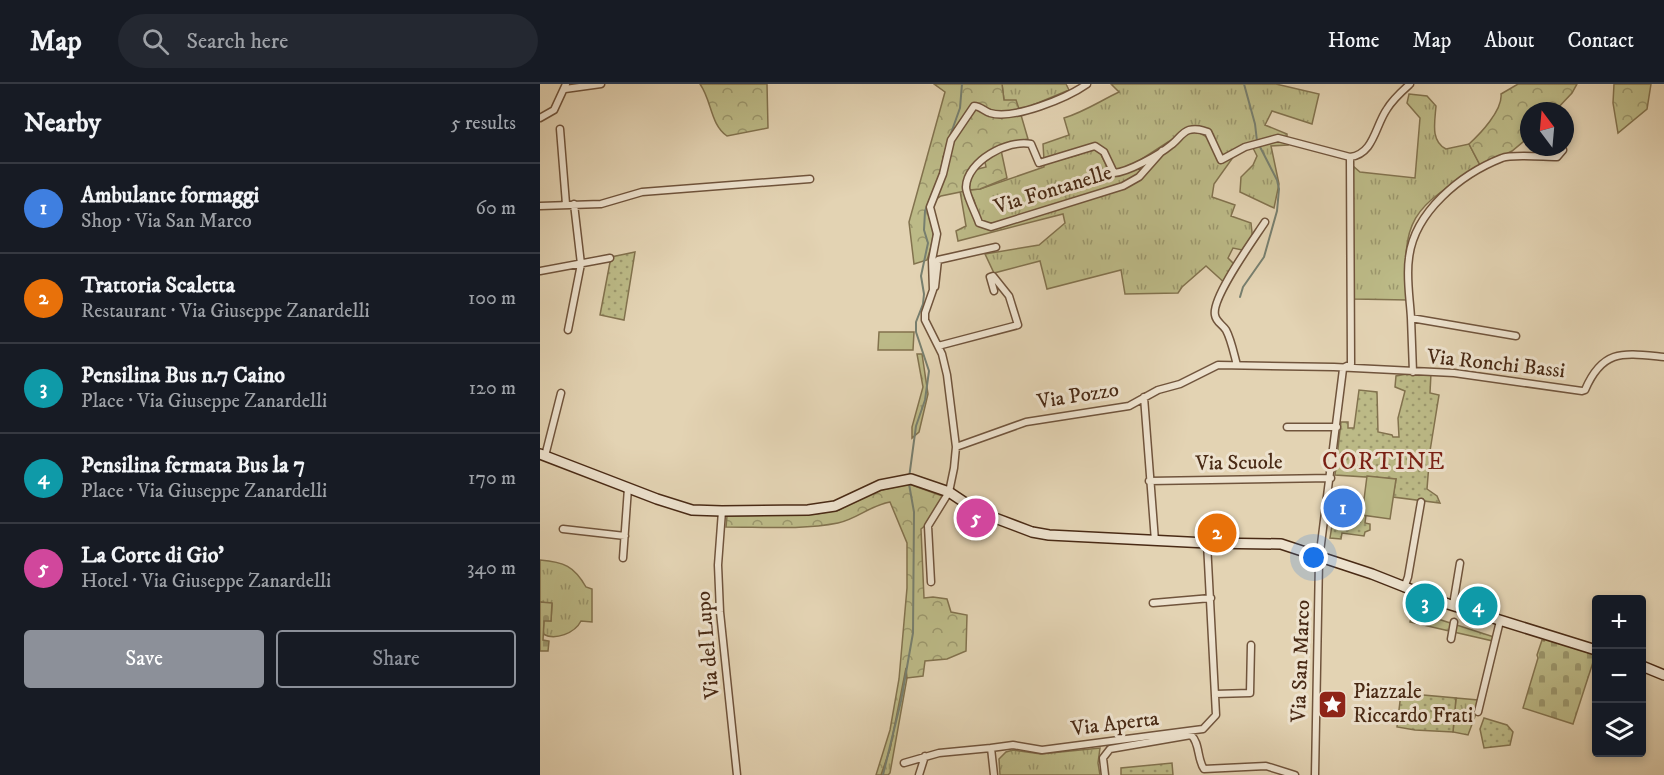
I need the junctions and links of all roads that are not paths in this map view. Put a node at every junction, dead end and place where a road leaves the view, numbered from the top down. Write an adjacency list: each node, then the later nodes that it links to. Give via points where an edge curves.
1 (601, 84): 4 (street)
2 (1087, 84): 19 (street, via 1021,113 991,113 973,107 951,140 930,207 937,234 932,260)
3 (1410, 84): 9 (street, via 1385,111 1367,150)
4 (566, 87): 5 (street, via 554,110)
5 (540, 118)
6 (561, 129): 11 (street)
7 (1162, 151): 7 (street, Via Fontanelle, via 1123,173 1114,173 1104,152 1095,146 1040,163 1031,144 1022,142 994,152 972,170 966,188 979,223 991,227 1123,186 1139,177); 9 (street, Via Fontanelle, via 1187,130 1196,129 1208,132 1221,160 1245,147 1278,138)
8 (1558, 156): 21 (street, via 1503,157 1440,196 1413,239 1408,258)
9 (1350, 157): 27 (street, via 1351,364)
10 (810, 179): 12 (street, via 642,192 600,204)
11 (566, 204): 12 (street); 13 (street)
12 (574, 204): 17 (street)
13 (540, 206)
14 (1265, 222): 26 (street, via 1215,305 1216,320 1226,330)
15 (996, 248): 19 (street, via 938,260)
16 (610, 258): 17 (street)
17 (581, 264): 18 (street); 22 (street)
18 (540, 271)
19 (933, 290): 24 (street, via 925,320)
20 (994, 291): 24 (street, via 990,277 993,276 1009,296 1018,325)
21 (1411, 318): 23 (street); 28 (street)
22 (568, 330)
23 (1516, 336)
24 (938, 346): 33 (street, via 947,375)
25 (1664, 357): 28 (street, Via Ronchi Bassi, via 1628,354 1604,361 1582,391 1454,373)
26 (1238, 365): 27 (street, Via Pozzo); 30 (street, Via Pozzo, via 1218,365)
27 (1343, 369): 28 (street, Via Ronchi Bassi); 32 (street, Via San Marco)
28 (1413, 372)
29 (561, 393): 34 (street)
30 (1144, 397): 33 (street, Via Pozzo, via 1129,406 1026,422); 36 (street)
31 (1287, 427): 32 (street)
32 (1337, 427): 35 (street, Via San Marco)
33 (956, 447): 38 (street)
34 (543, 455): 37 (street)
35 (1331, 478): 36 (street, Via Scuole); 45 (street, Via San Marco)
36 (1149, 481): 43 (street)
37 (628, 488): 40 (street, via 692,510); 42 (street)
38 (949, 492): 40 (street, via 904,480 880,485 835,506); 43 (street, via 973,508 1032,532); 48 (street, via 928,526)
39 (1421, 502): 49 (street)
40 (722, 511): 65 (street, Via del Lupo, via 720,612)
41 (563, 529): 42 (street)
42 (625, 536): 46 (street)
43 (1155, 541): 44 (street)
44 (1208, 543): 45 (street, via 1281,544); 50 (street, Via Aperta)
45 (1320, 557): 49 (street); 70 (street, Via San Marco)
46 (623, 558)
47 (1460, 563): 52 (street)
48 (931, 582)
49 (1404, 588): 52 (street)
50 (1211, 598): 51 (street); 60 (street, Via Aperta)
51 (1153, 603)
52 (1453, 605): 53 (street)
53 (1503, 618): 57 (street); 61 (street)
54 (1454, 622): 55 (street)
55 (1451, 639)
56 (1251, 645): 60 (street, via 1250,693)
57 (1593, 649)
58 (1646, 668): 59 (street)
59 (1664, 675)
60 (1215, 694): 62 (street, Via Aperta, via 1216,715 1203,729 1042,750 1013,745)
61 (1478, 712)
62 (991, 748): 63 (street, Via Aperta); 67 (street)
63 (925, 756): 64 (street, Via Aperta); 66 (street)
64 (903, 762)
65 (737, 775)
66 (919, 775)
67 (994, 775)
68 (1105, 775): 69 (street, Via Aperta, via 1103,758 1110,749 1191,735 1204,769 1266,766)
69 (1295, 775)
70 (1315, 775)

